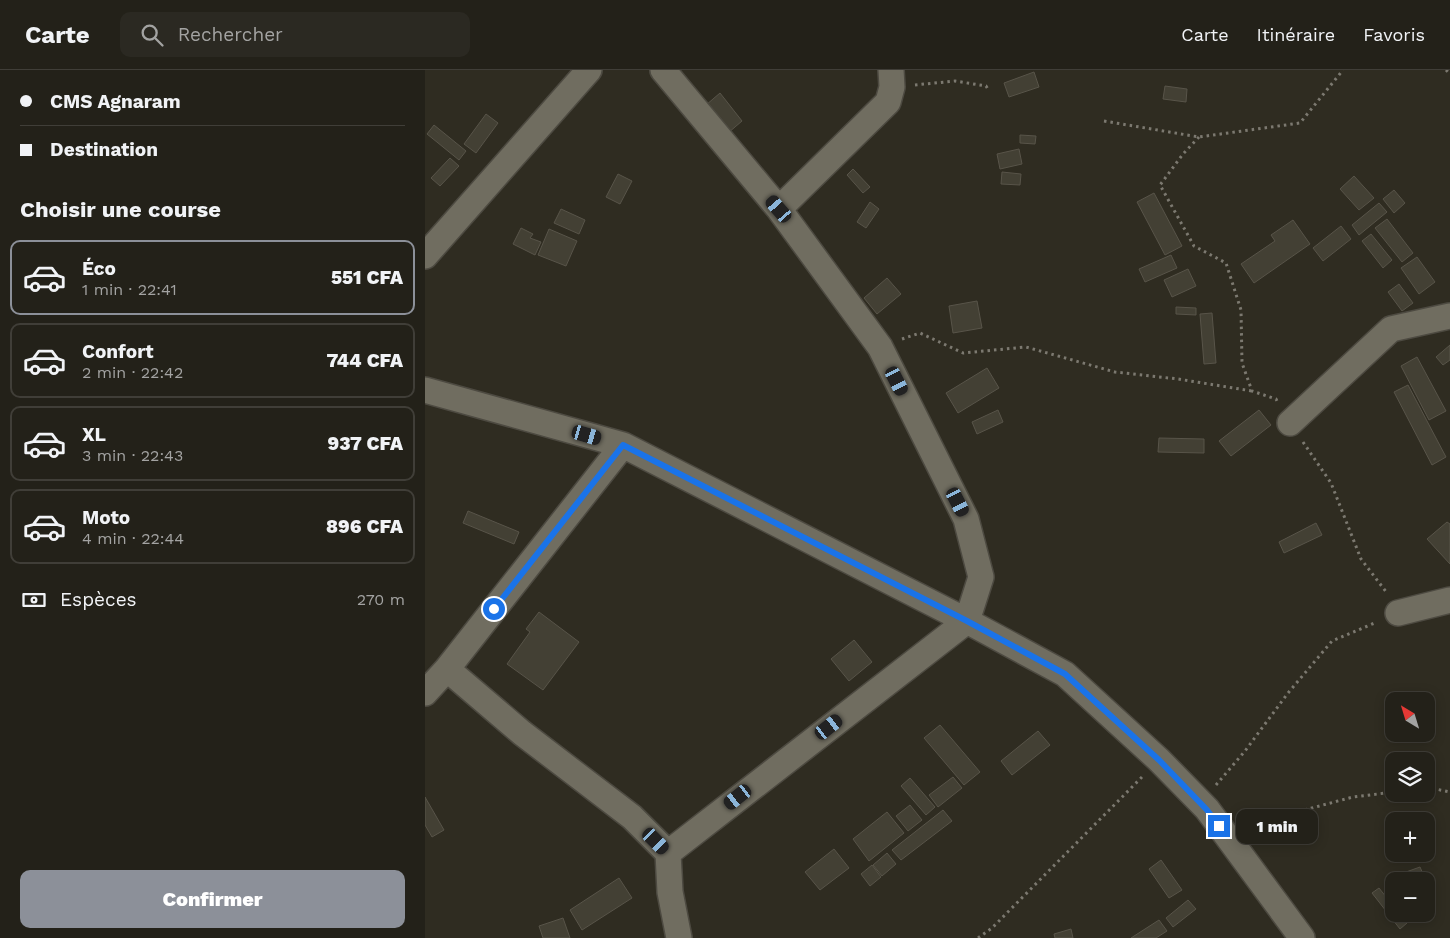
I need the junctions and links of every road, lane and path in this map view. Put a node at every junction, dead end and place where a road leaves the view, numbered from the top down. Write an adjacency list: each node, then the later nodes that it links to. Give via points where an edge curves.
1 (589, 70): 11 (street)
2 (663, 70): 10 (street)
3 (1343, 70): 9 (path, via 1299,123)
4 (1446, 70): 5 (path)
5 (1450, 74)
6 (891, 78): 7 (path, via 955,81 986,86); 10 (street, via 888,102)
7 (989, 91)
8 (1104, 121): 9 (path)
9 (1199, 137): 15 (path, via 1160,185 1194,246 1226,264 1241,310 1242,363)
10 (779, 209): 13 (street)
11 (426, 253)
12 (1450, 316): 16 (street, via 1391,329)
13 (880, 347): 15 (path, via 920,333 963,353 1025,347 1115,372); 20 (street, via 966,520 981,577)
14 (425, 390): 17 (street)
15 (1252, 391): 16 (path, via 1276,400)
16 (1290, 423): 19 (path, via 1331,484 1361,558)
17 (623, 445): 20 (street); 21 (street)
18 (1450, 600): 19 (street)
19 (1398, 613): 24 (path, via 1332,641 1215,785)
20 (967, 621): 23 (street, via 1065,674); 29 (street)
21 (447, 669): 22 (street); 29 (street, via 632,817)
22 (425, 694)
23 (1159, 760): 24 (street); 31 (path, via 992,928)
24 (1183, 785): 32 (street, via 1207,810)
25 (1435, 789): 26 (path)
26 (1450, 792)
27 (1385, 793): 28 (path, via 1353,797)
28 (1239, 828)
29 (668, 853): 30 (street, via 670,892)
30 (679, 938)
31 (978, 938)
32 (1302, 938)

